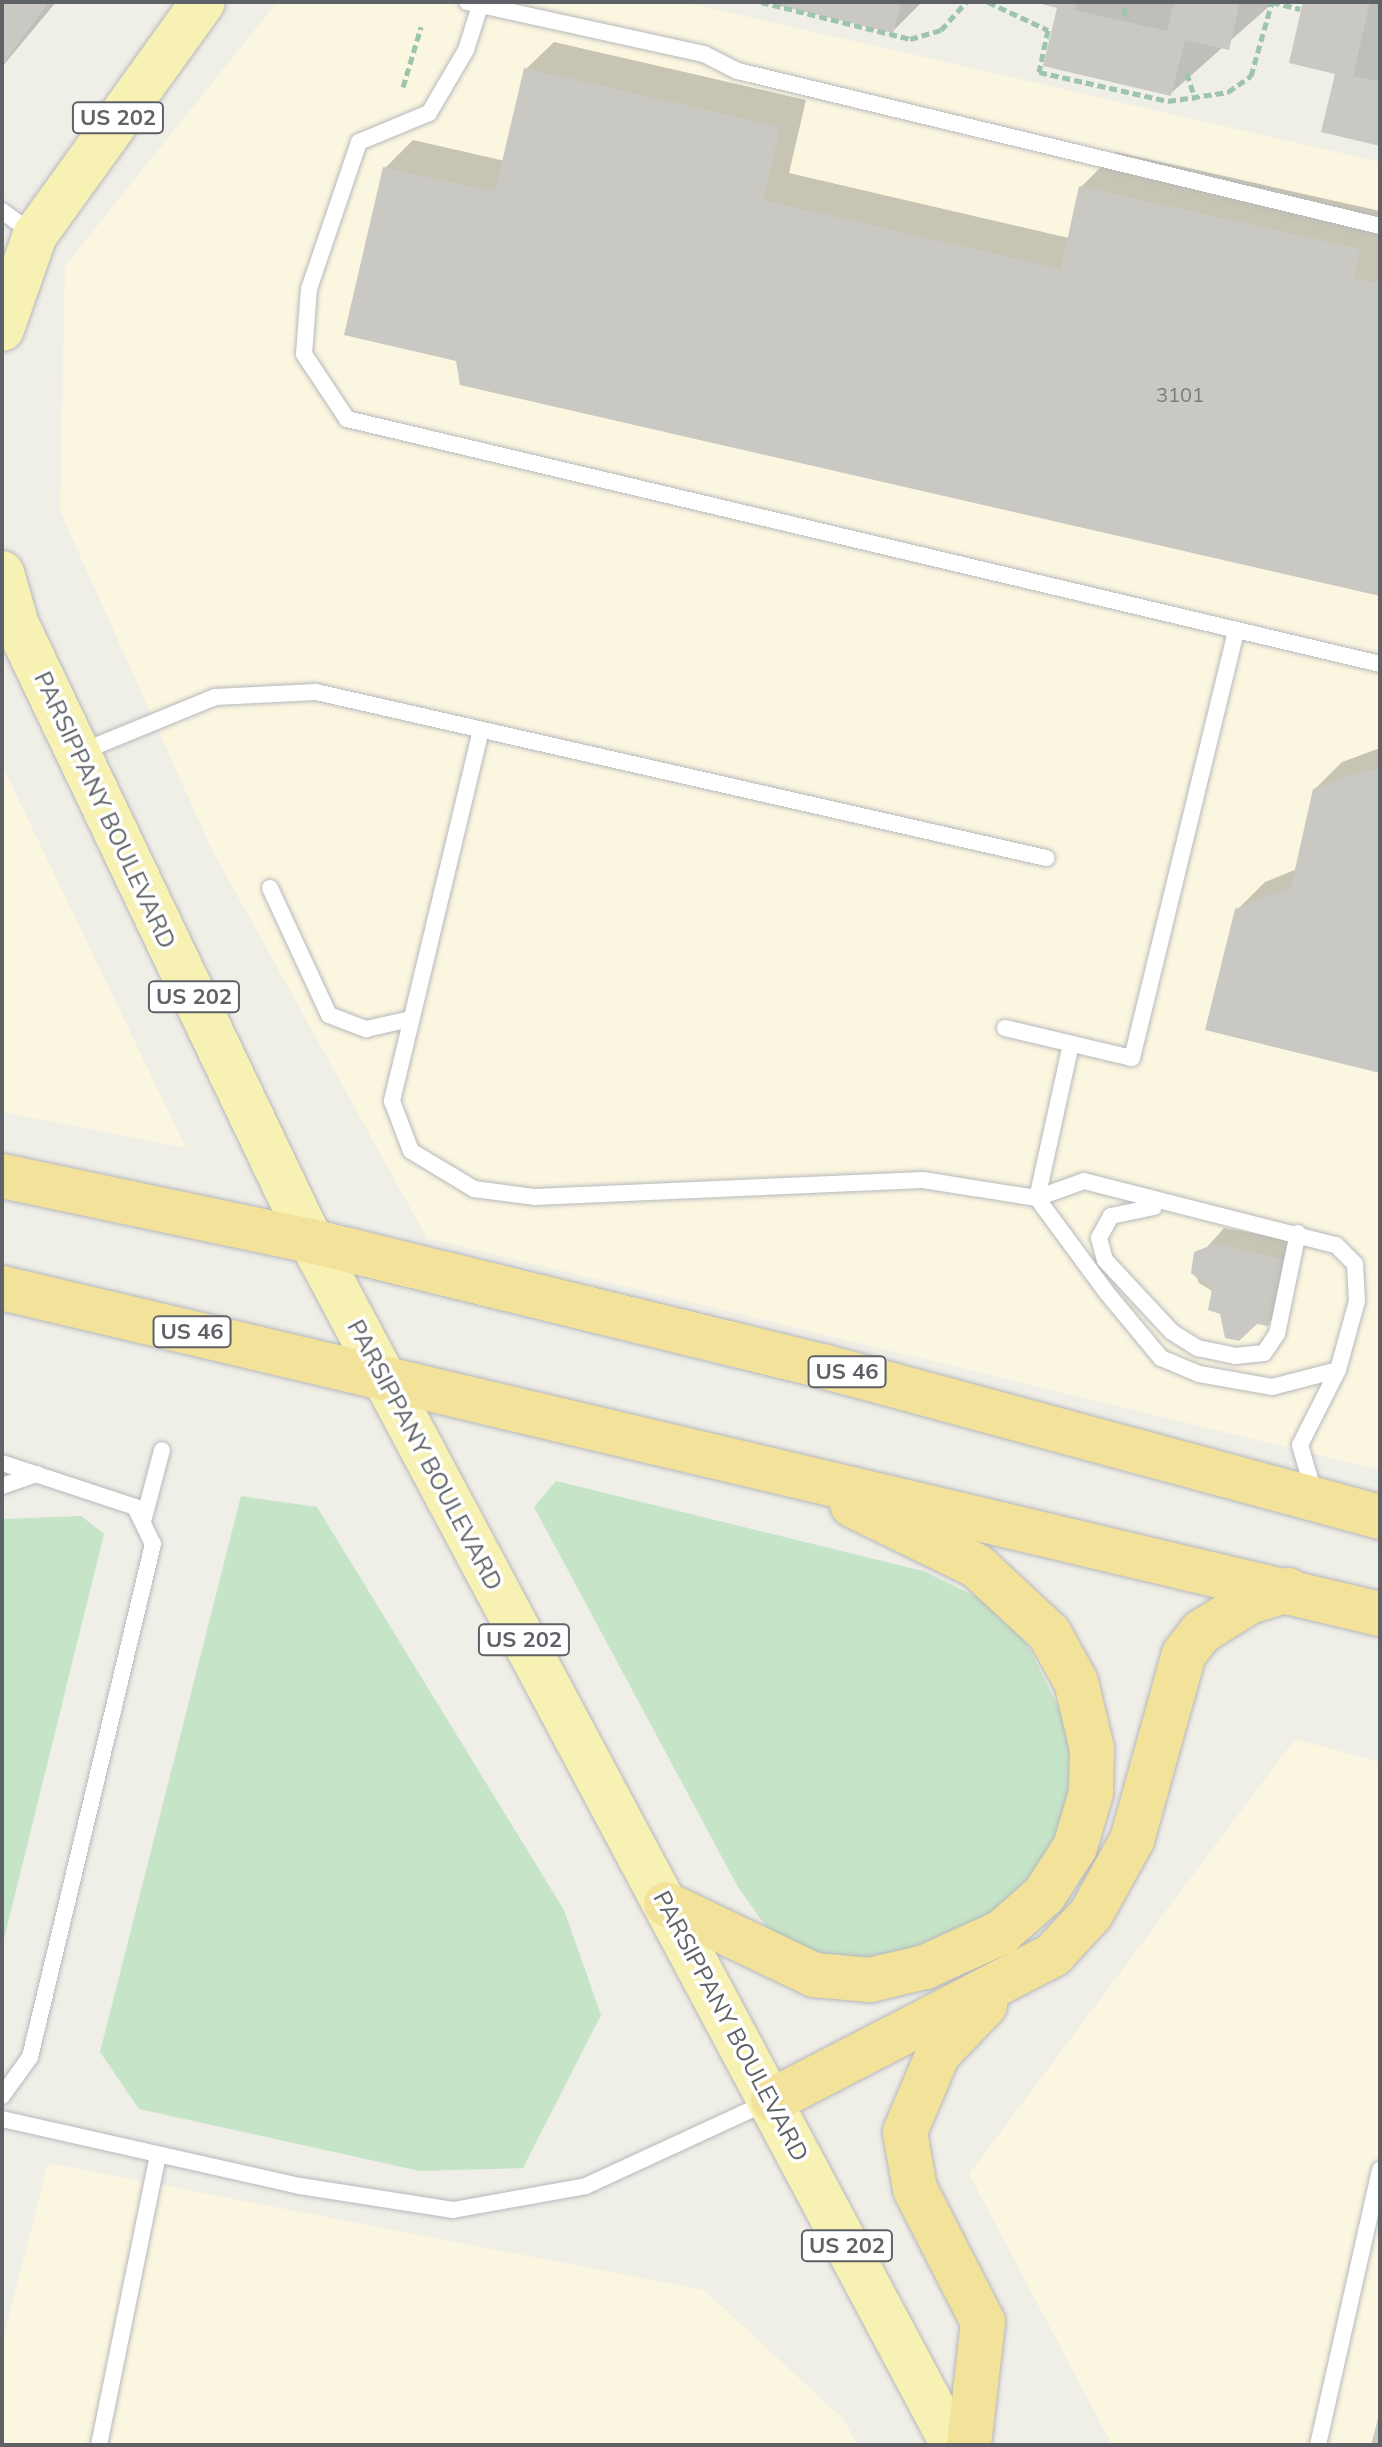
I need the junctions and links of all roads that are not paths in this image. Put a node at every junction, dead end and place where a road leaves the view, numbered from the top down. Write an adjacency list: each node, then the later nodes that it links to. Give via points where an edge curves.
1 (202, 2): 3 (main road, US 202)
2 (474, 4): 4 (lane, via 704,54 738,71); 9 (lane, via 466,50 429,113 359,142 309,289 304,354 347,419)
3 (18, 223): 5 (main road); 6 (main road, US 202)
4 (1380, 226)
5 (2, 273)
6 (2, 329)
7 (2, 573): 8 (main road, PARSIPPANY BOULEVARD / US 202)
8 (10, 620): 12 (main road, PARSIPPANY BOULEVARD / US 202)
9 (1236, 630): 10 (lane); 17 (lane, via 1132,1058)
10 (1380, 664)
11 (481, 730): 12 (lane, via 316,692 215,697); 13 (lane); 15 (lane)
12 (78, 753): 22 (main road, PARSIPPANY BOULEVARD / US 202)
13 (1046, 858)
14 (270, 888): 15 (lane, via 329,1015 366,1029)
15 (411, 1019): 19 (lane, via 392,1101 411,1151 474,1189 581,1195 923,1180)
16 (1005, 1028): 17 (lane)
17 (1071, 1044): 19 (lane)
18 (2, 1176): 22 (highway, US 46)
19 (1037, 1198): 20 (lane, via 1084,1181); 23 (lane)
20 (1176, 1207): 21 (lane); 25 (lane, via 1136,1207 1111,1216 1099,1238 1105,1260)
21 (1298, 1233): 25 (lane, via 1277,1334 1264,1353 1198,1348); 26 (lane, via 1336,1245 1355,1264 1357,1301)
22 (311, 1241): 27 (main road, PARSIPPANY BOULEVARD / US 202); 33 (highway, US 46, via 826,1367)
23 (1087, 1267): 25 (lane); 26 (lane, via 1161,1358 1199,1374 1272,1387)
24 (2, 1288): 27 (highway, US 46)
25 (1132, 1290)
26 (1338, 1370): 33 (lane, via 1300,1445)
27 (382, 1376): 30 (highway, US 46); 38 (main road, PARSIPPANY BOULEVARD / US 202)
28 (162, 1450): 35 (lane)
29 (2, 1463): 31 (lane)
30 (750, 1463): 36 (highway, US 46); 38 (highway, via 871,1514 1011,1591 1049,1633 1076,1682 1092,1749 1091,1793 1075,1847 1044,1895 1002,1932 925,1967 870,1980 814,1975)
31 (37, 1474): 32 (lane); 35 (lane, via 135,1507)
32 (2, 1486)
33 (1317, 1500): 34 (highway, US 46)
34 (1380, 1517)
35 (144, 1518): 40 (lane, via 153,1544 148,1576 30,2057)
36 (1288, 1590): 37 (highway, US 46); 39 (highway, via 1249,1602 1201,1632 1184,1654 1121,1866 1091,1914)
37 (1380, 1614)
38 (666, 1904): 41 (main road, PARSIPPANY BOULEVARD / US 202)
39 (1037, 1963): 41 (highway); 47 (highway, via 938,2054 905,2132 915,2189 983,2322)
40 (2, 2096)
41 (773, 2100): 43 (lane, via 586,2186 453,2210); 46 (main road, PARSIPPANY BOULEVARD / US 202)
42 (2, 2119): 43 (lane)
43 (158, 2156): 45 (lane)
44 (1380, 2170): 48 (lane)
45 (99, 2445)
46 (953, 2445)
47 (969, 2445)
48 (1318, 2445)

